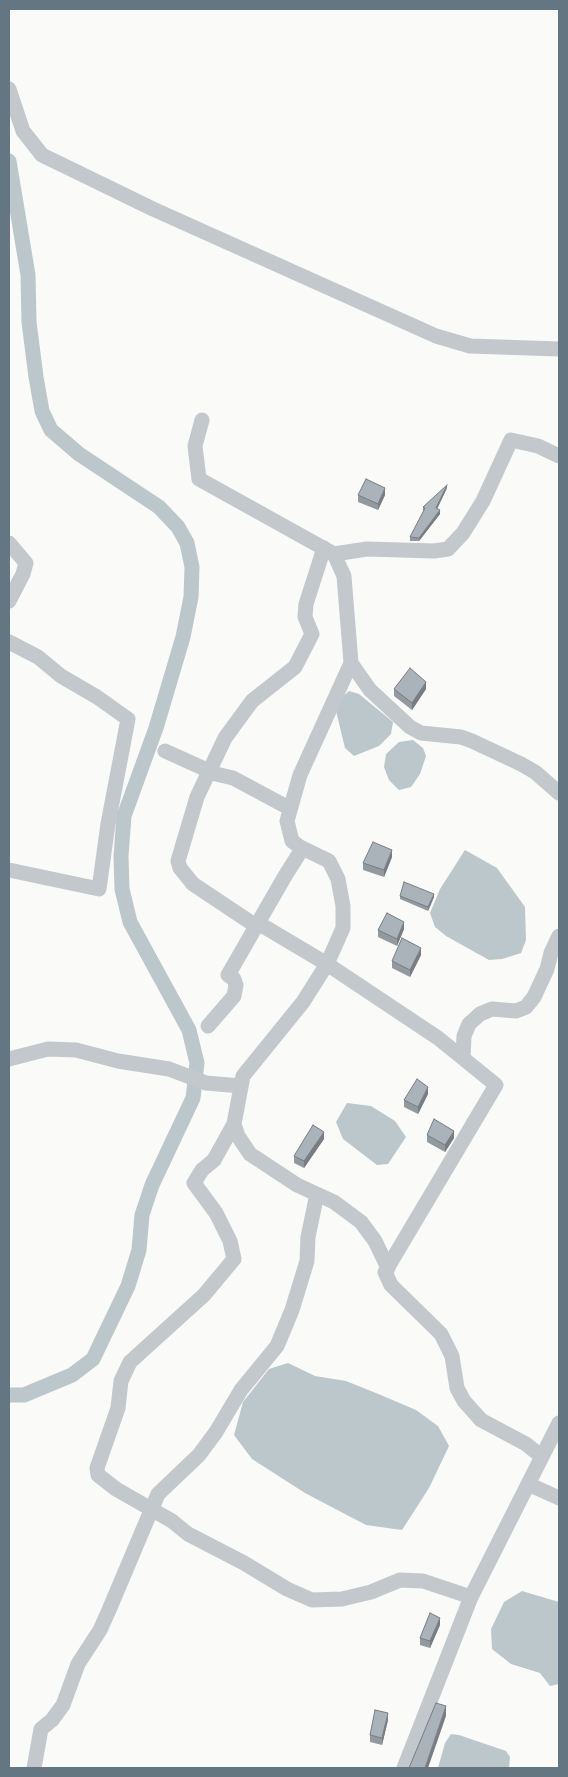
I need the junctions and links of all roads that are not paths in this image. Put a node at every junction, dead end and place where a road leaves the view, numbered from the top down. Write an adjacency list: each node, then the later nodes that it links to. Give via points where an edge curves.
1 (9, 89): 2 (street, via 23,131 42,155 153,209 451,341 470,346)
2 (559, 349)
3 (202, 420): 6 (street, via 195,446 199,478)
4 (559, 456): 6 (street, via 538,446 511,440 483,501 463,534 448,549)
5 (9, 543): 7 (street, via 26,563)
6 (329, 551): 9 (street, via 344,576); 11 (street, via 306,604 305,617 312,634 295,667 243,710 225,738)
7 (9, 601)
8 (9, 642): 15 (street, via 38,657 61,676 128,719 99,890)
9 (351, 663): 12 (street, via 370,690 410,727 421,733 472,741 535,772); 13 (street, via 300,775)
10 (165, 750): 11 (street)
11 (210, 772): 13 (street, via 233,778); 16 (street, via 197,797 183,840 178,861 180,868 193,884)
12 (559, 793)
13 (289, 808): 14 (street, via 288,830 292,841)
14 (302, 849): 16 (street); 18 (street, via 329,861 342,895 343,928)
15 (9, 870)
16 (257, 925): 18 (street); 19 (street, via 228,975 236,985 234,996)
17 (559, 936): 20 (street, via 534,997 526,1007 516,1011 492,1008 468,1024)
18 (327, 964): 20 (street); 22 (street, via 303,1002 248,1067)
19 (208, 1026)
20 (463, 1058): 25 (street, via 496,1085)
21 (9, 1059): 22 (street, via 48,1049 76,1050 169,1069 206,1083)
22 (241, 1086): 23 (street)
23 (234, 1124): 24 (street, via 250,1154); 30 (street, via 214,1160 194,1183 216,1213 230,1241 234,1259 204,1295 130,1362 121,1381 118,1408 97,1468 102,1479)
24 (317, 1194): 25 (street, via 361,1222); 30 (street, via 308,1237 307,1261 277,1346 241,1390 199,1455 158,1494)
25 (388, 1268): 27 (street, via 385,1272 391,1284 441,1334 452,1356 457,1388 464,1401 481,1420)
26 (559, 1423): 27 (street)
27 (542, 1456): 28 (street)
28 (528, 1484): 29 (street); 31 (street)
29 (559, 1498)
30 (152, 1509): 31 (street, via 188,1534 287,1590 312,1600 342,1599 400,1580 423,1581); 32 (street, via 100,1630 78,1664 63,1705 41,1729)
31 (471, 1597): 33 (street)
32 (34, 1768)
33 (404, 1768)

